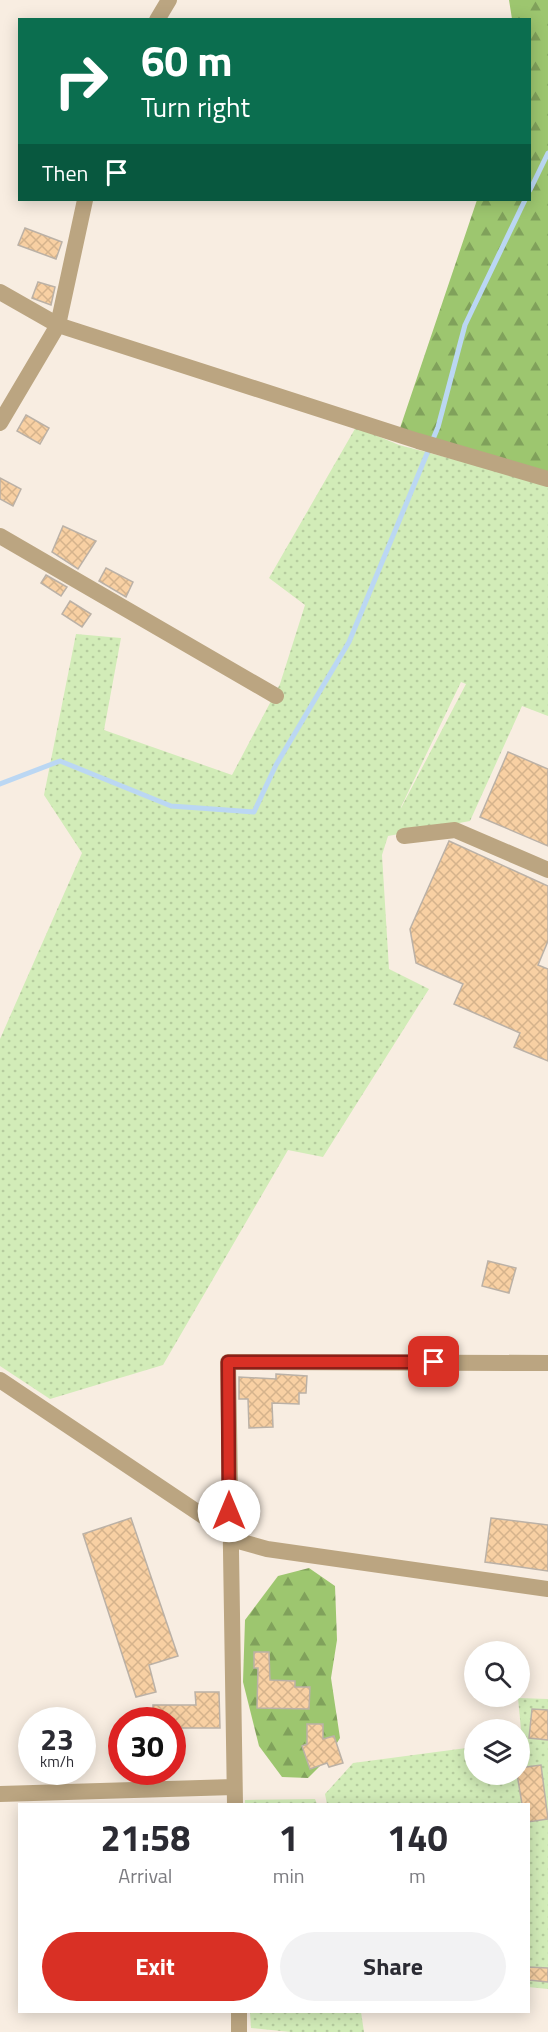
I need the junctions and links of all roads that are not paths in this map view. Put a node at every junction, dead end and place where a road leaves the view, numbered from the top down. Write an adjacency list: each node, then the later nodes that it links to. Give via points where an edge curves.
1 (85, 201): 3 (street)
2 (0, 292): 3 (street)
3 (58, 325): 4 (street); 5 (street)
4 (0, 423)
5 (548, 479)
6 (0, 536): 7 (street)
7 (276, 696)
8 (404, 836): 9 (street, via 455,830)
9 (548, 870)
10 (548, 1363): 12 (street, via 228,1362)
11 (0, 1380): 12 (street)
12 (229, 1534): 13 (street, via 267,1549); 14 (street)
13 (548, 1589)
14 (234, 1787): 15 (street); 16 (street)
15 (0, 1794)
16 (235, 1803)
17 (239, 2013): 18 (street)
18 (239, 2032)

